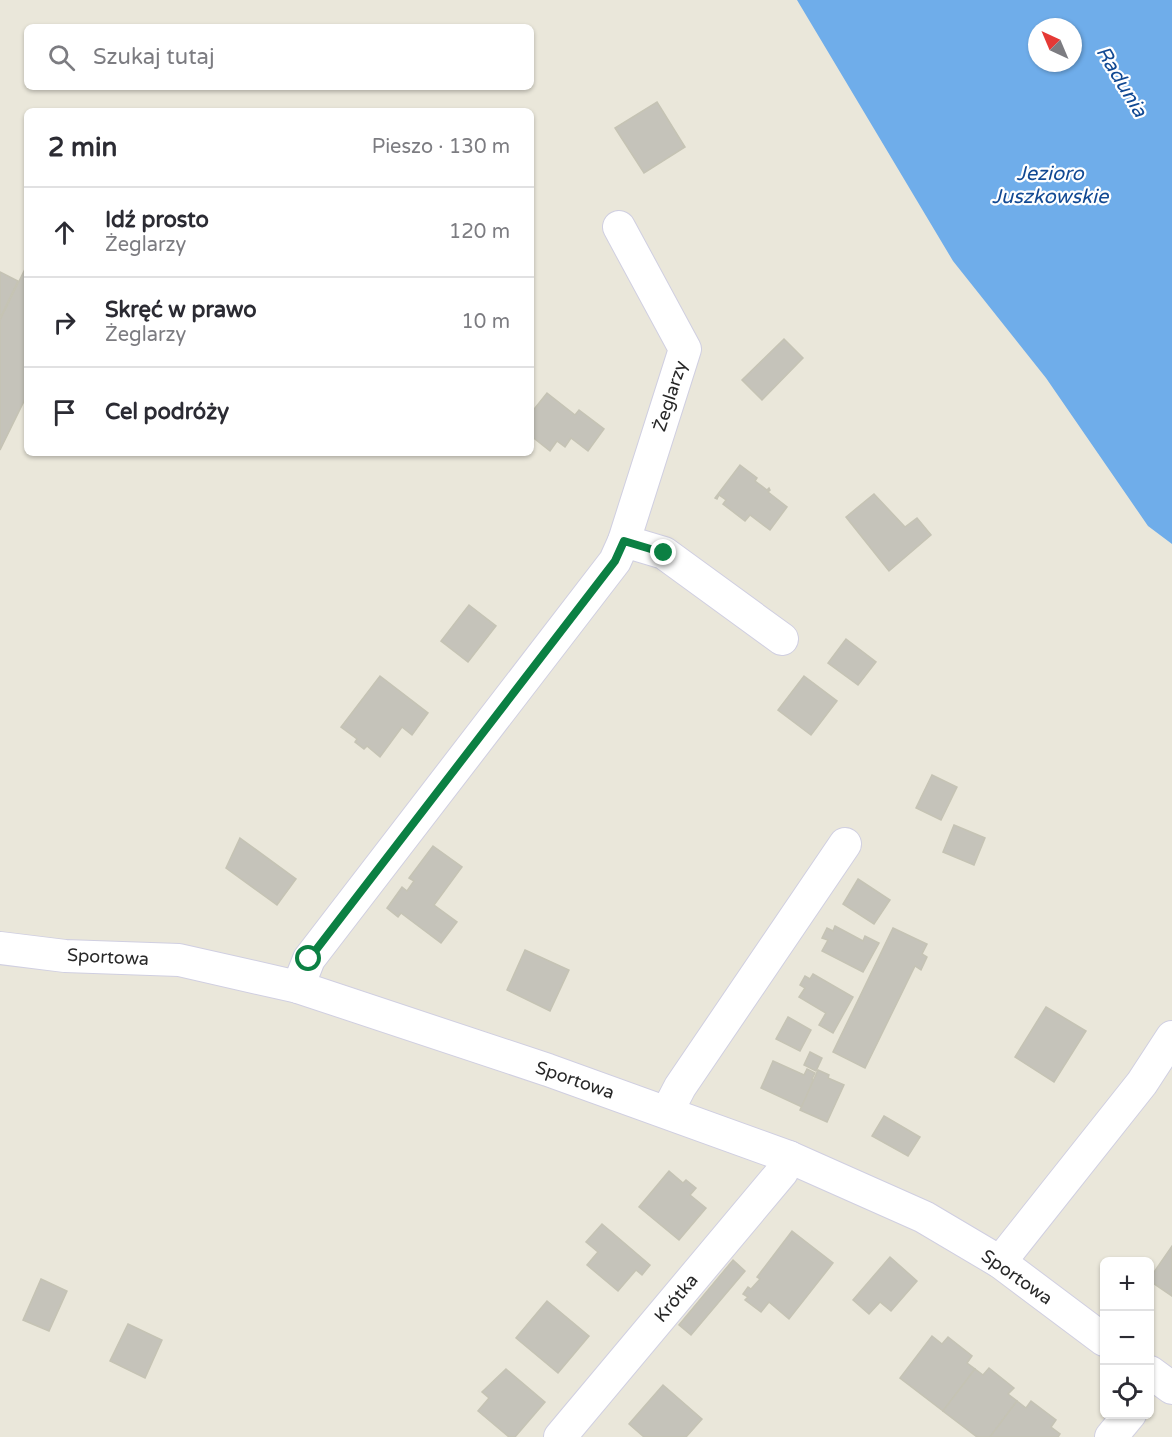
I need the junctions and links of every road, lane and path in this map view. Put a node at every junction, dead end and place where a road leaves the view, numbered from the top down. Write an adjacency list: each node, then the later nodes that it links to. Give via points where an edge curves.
1 (619, 227): 2 (street, Żeglarzy, via 685,349)
2 (624, 541): 3 (street, via 664,553); 6 (street, Żeglarzy, via 615,561 309,959)
3 (782, 639)
4 (845, 844): 8 (street, via 680,1087)
5 (0, 948): 6 (street, Sportowa, via 65,956 179,960)
6 (297, 987): 8 (street, Sportowa)
7 (1172, 1037): 10 (street, via 1142,1083)
8 (667, 1112): 9 (street, Sportowa)
9 (789, 1157): 10 (street, Sportowa, via 924,1217); 13 (street, Krótka, via 782,1172)
10 (1000, 1262): 11 (street, Sportowa)
11 (1100, 1337)
12 (1126, 1419): 14 (street)
13 (560, 1437)
14 (1111, 1437)

